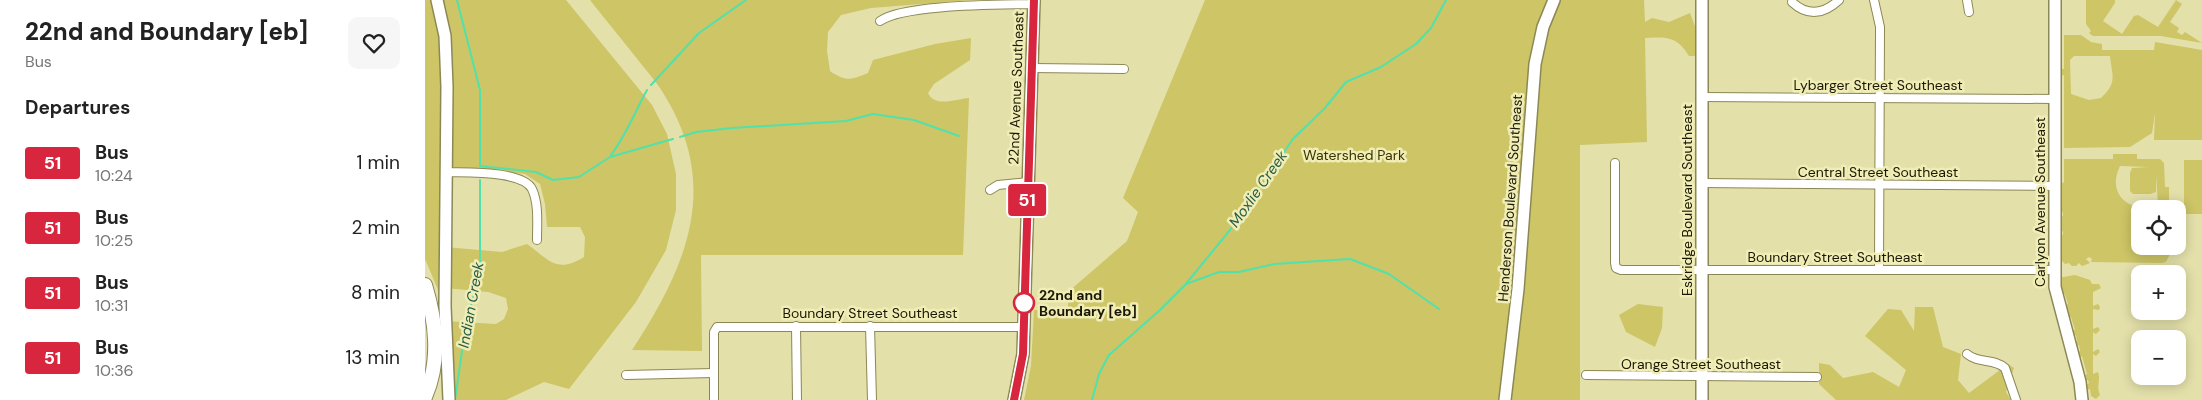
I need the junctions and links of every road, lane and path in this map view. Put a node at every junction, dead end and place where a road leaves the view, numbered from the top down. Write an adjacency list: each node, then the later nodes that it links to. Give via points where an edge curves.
1 (437, 0): 18 (street, via 445,36)
2 (1554, 0): 44 (street, Henderson Boulevard Southeast, via 1543,27 1535,64 1518,289)
3 (1702, 0): 14 (street, Eskridge Boulevard Southeast)
4 (1839, 0): 9 (street, via 1829,9 1816,13 1804,11)
5 (1874, 0): 15 (street, via 1880,27)
6 (1967, 0): 10 (street)
7 (2055, 0): 16 (street, Carlyon Avenue Southeast)
8 (1033, 2): 11 (street, via 903,12 888,15); 12 (street, 22nd Avenue Southeast)
9 (1792, 2)
10 (1969, 12)
11 (880, 21)
12 (1031, 68): 13 (street); 19 (street, 22nd Avenue Southeast)
13 (1124, 69)
14 (1701, 97): 15 (street, Lybarger Street Southeast); 20 (street, Eskridge Boulevard Southeast)
15 (1880, 98): 16 (street, Lybarger Street Southeast); 21 (street)
16 (2055, 99): 22 (street, Carlyon Avenue Southeast)
17 (1615, 163): 25 (street, Boundary Street Southeast, via 1616,268)
18 (445, 172): 24 (street, via 500,175 526,182 536,203); 39 (street, via 445,348)
19 (1028, 182): 23 (street, via 998,185); 31 (street, 22nd Avenue Southeast)
20 (1701, 183): 21 (street, Central Street Southeast); 25 (street, Eskridge Boulevard Southeast)
21 (1880, 184): 22 (street, Central Street Southeast); 26 (street)
22 (2055, 186): 27 (street, Carlyon Avenue Southeast)
23 (990, 190)
24 (537, 240)
25 (1701, 270): 26 (street, Boundary Street Southeast); 36 (street, Eskridge Boulevard Southeast)
26 (1879, 270): 27 (street, Boundary Street Southeast)
27 (2055, 270): 47 (street, Carlyon Avenue Southeast, via 2056,295)
28 (425, 285): 38 (highway, via 435,324 436,352)
29 (796, 326): 30 (street, Boundary Street Southeast); 33 (street, Boundary Street Southeast, via 717,327 714,332); 41 (street)
30 (871, 326): 31 (street, Boundary Street Southeast); 42 (street)
31 (1024, 326): 43 (street, 22nd Avenue Southeast, via 1023,354)
32 (1967, 354): 46 (street, via 1978,361 1993,362 2005,368)
33 (714, 373): 34 (street); 40 (street)
34 (626, 374)
35 (1586, 375): 36 (street, Orange Street Southeast)
36 (1702, 377): 37 (street, Orange Street Southeast); 45 (street, Eskridge Boulevard Southeast)
37 (1817, 377)
38 (425, 397)
39 (449, 400)
40 (714, 400)
41 (797, 400)
42 (871, 400)
43 (1014, 400)
44 (1505, 400)
45 (1702, 400)
46 (2016, 400)
47 (2083, 400)

